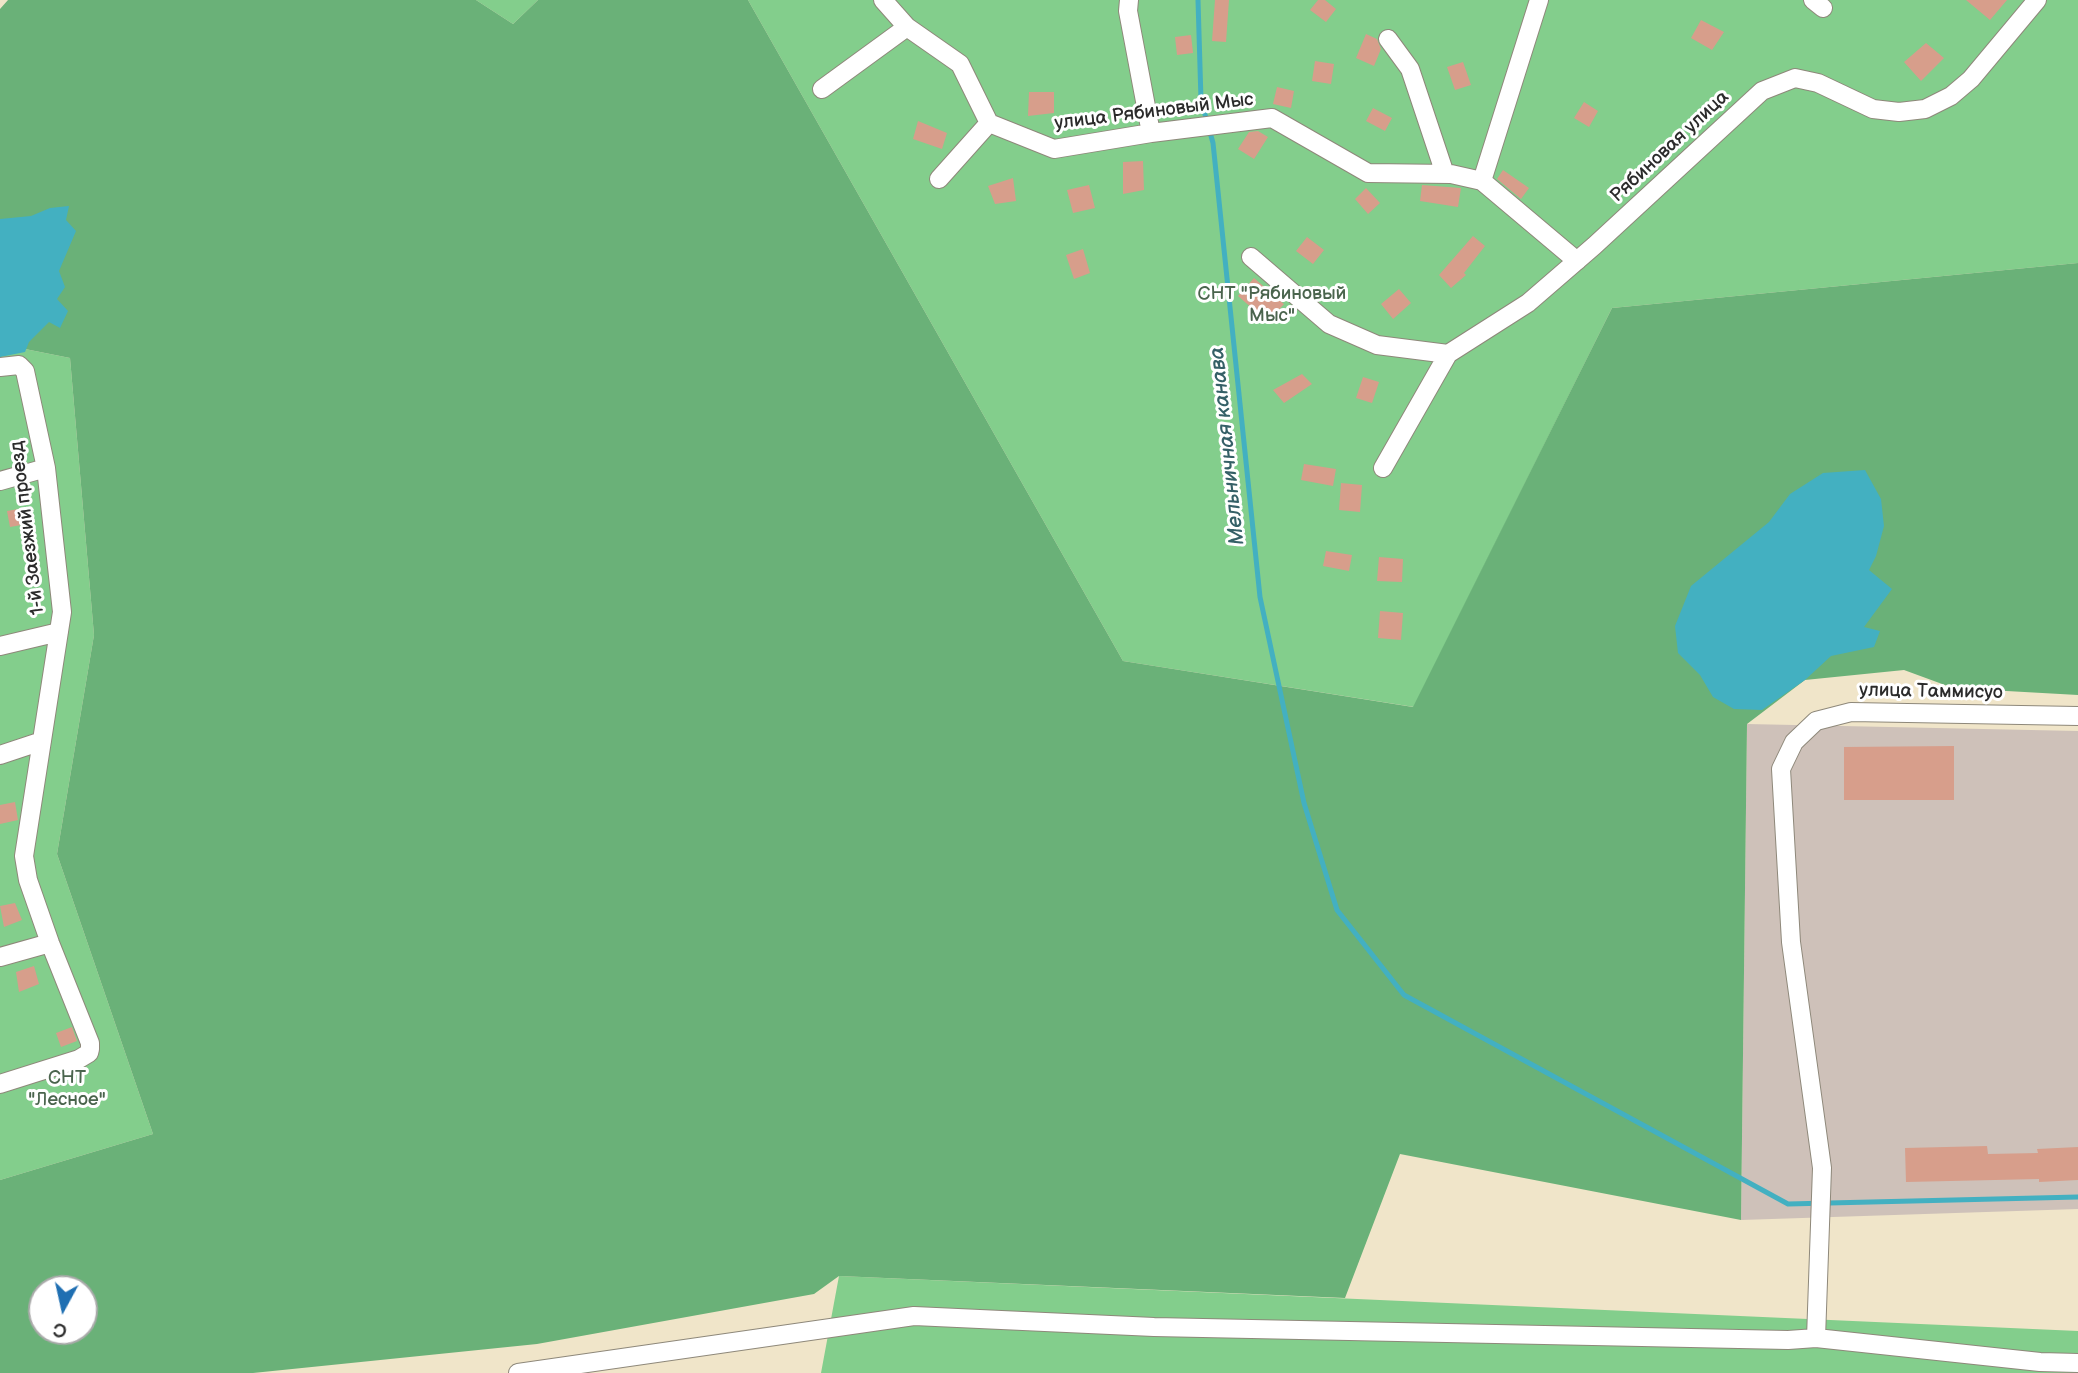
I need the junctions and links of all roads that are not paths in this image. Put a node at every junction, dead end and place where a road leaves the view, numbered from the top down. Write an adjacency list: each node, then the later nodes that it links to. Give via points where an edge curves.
1 (883, 0): 5 (street)
2 (1129, 0): 9 (street)
3 (1539, 0): 12 (street)
4 (2037, 0): 14 (street, Рябиновая улица, via 1971,79 1926,108 1873,109 1818,83 1795,78 1762,90)
5 (907, 27): 7 (street); 8 (street, via 960,64)
6 (1388, 39): 10 (street, via 1410,69)
7 (822, 89)
8 (989, 123): 9 (street, улица Рябиновый Мыс, via 1054,149); 11 (street)
9 (1151, 132): 10 (street, улица Рябиновый Мыс, via 1272,118 1368,173)
10 (1445, 174): 12 (street, улица Рябиновый Мыс)
11 (939, 179)
12 (1482, 181): 14 (street, улица Рябиновый Мыс)
13 (1251, 257): 15 (street, via 1329,324 1377,345)
14 (1577, 261): 15 (street, Рябиновая улица, via 1528,303)
15 (1448, 354): 18 (street, Рябиновая улица)
16 (0, 368): 17 (street, 1-й Заезжий проезд, via 19,365 25,371)
17 (46, 468): 19 (street); 20 (street, 1-й Заезжий проезд, via 62,612)
18 (1383, 468)
19 (0, 481)
20 (59, 632): 21 (street); 23 (street, 1-й Заезжий проезд)
21 (0, 646)
22 (2078, 716): 28 (street, улица Таммисуо, via 1851,712 1816,721 1794,742 1781,769 1791,942 1822,1168)
23 (42, 741): 24 (street); 25 (street, 1-й Заезжий проезд, via 24,856)
24 (0, 755)
25 (50, 943): 26 (street); 27 (street, 1-й Заезжий проезд, via 90,1043 89,1053)
26 (0, 957)
27 (0, 1084)
28 (1816, 1338): 29 (street); 30 (street, via 1167,1328 914,1316)
29 (2078, 1363)
30 (519, 1373)

